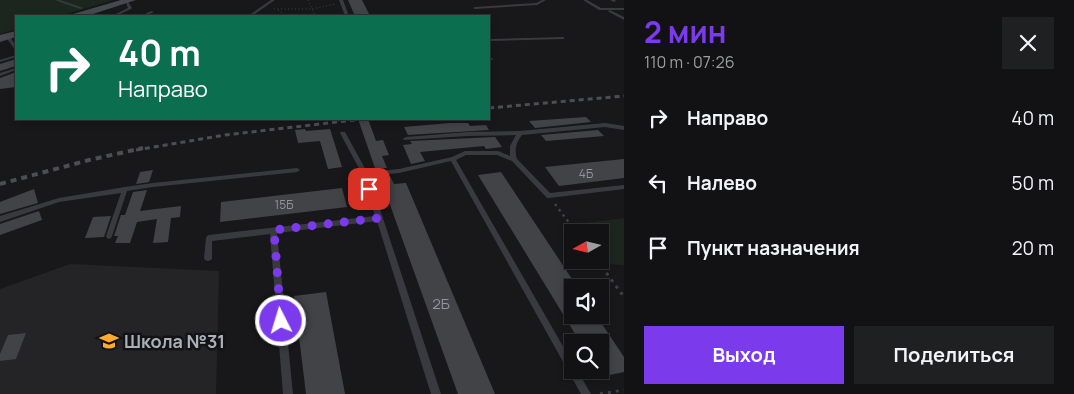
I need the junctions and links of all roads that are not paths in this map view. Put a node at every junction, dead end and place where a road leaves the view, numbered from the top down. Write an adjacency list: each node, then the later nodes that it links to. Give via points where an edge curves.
1 (57, 0): 10 (lane)
2 (273, 0): 14 (lane)
3 (341, 0): 15 (lane)
4 (544, 0): 7 (lane, via 538,4)
5 (585, 0): 9 (lane)
6 (128, 1): 10 (main road); 12 (lane, via 130,8)
7 (475, 8)
8 (624, 9): 9 (lane)
9 (610, 10): 16 (lane)
10 (79, 12)
11 (152, 12): 13 (lane)
12 (116, 15)
13 (145, 15)
14 (251, 15)
15 (347, 15)
16 (624, 19)
17 (8, 37): 20 (lane)
18 (563, 38): 19 (lane)
19 (490, 40)
20 (15, 48)
21 (15, 56): 22 (lane)
22 (0, 61)
23 (15, 69): 24 (lane)
24 (0, 75)
25 (624, 128): 27 (lane, via 605,125)
26 (343, 133): 34 (lane)
27 (520, 133): 28 (lane); 29 (lane)
28 (406, 139)
29 (512, 150): 30 (lane); 32 (lane)
30 (498, 153): 31 (lane, via 465,153); 32 (lane)
31 (453, 159): 34 (lane, via 399,171); 44 (lane)
32 (514, 160): 35 (lane, via 549,196)
33 (297, 170): 36 (lane)
34 (364, 174): 37 (lane)
35 (624, 187)
36 (125, 189): 38 (lane, via 60,200); 40 (lane)
37 (379, 218): 39 (lane); 43 (lane)
38 (0, 219)
39 (274, 230): 41 (lane, via 209,238); 42 (lane)
40 (109, 236)
41 (208, 258)
42 (288, 394)
43 (436, 394)
44 (586, 394)

